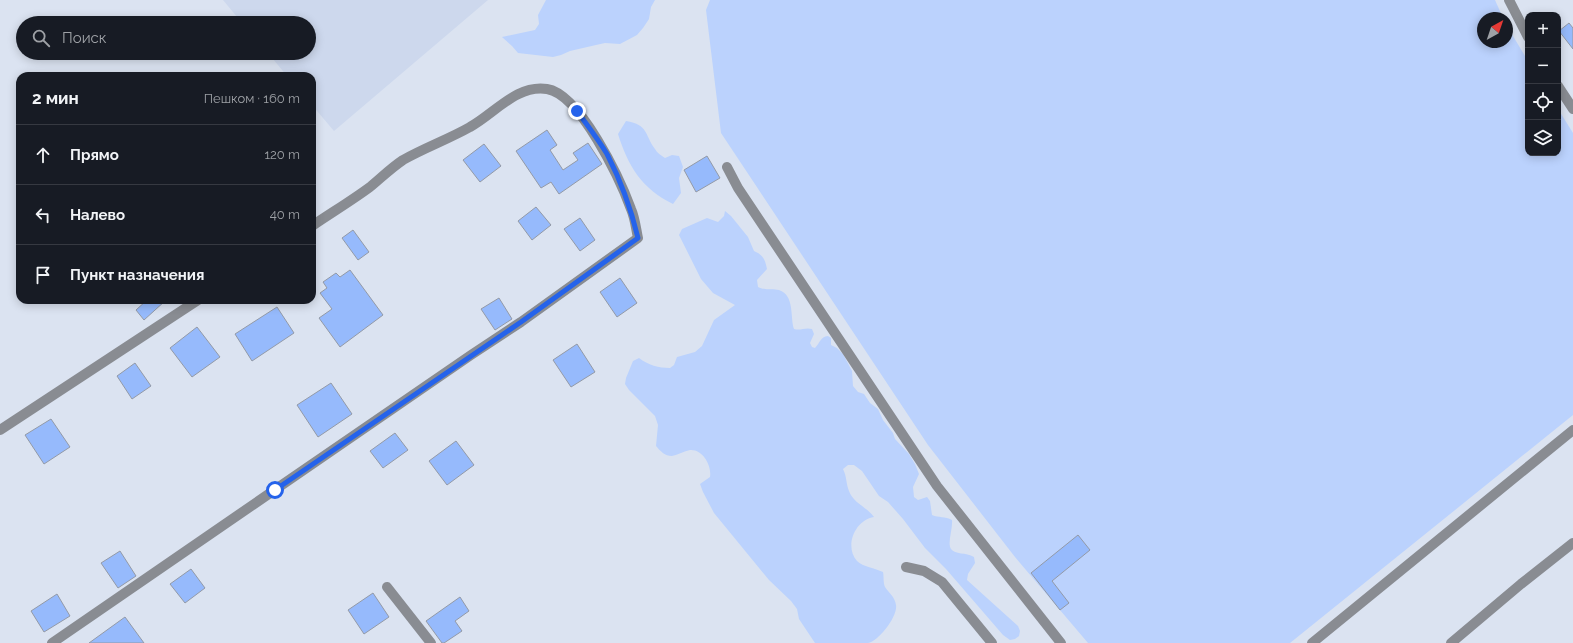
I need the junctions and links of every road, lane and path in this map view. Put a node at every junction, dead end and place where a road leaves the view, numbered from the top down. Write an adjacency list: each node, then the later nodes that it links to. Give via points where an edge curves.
1 (1509, 0): 2 (street)
2 (1525, 30)
3 (1561, 91): 4 (street)
4 (1573, 109)
5 (727, 167): 16 (street, via 738,188 937,486)
6 (316, 223): 13 (street, via 403,160 472,126 519,93 538,88 560,93 569,101 606,154 632,210 638,238 521,322)
7 (192, 304): 8 (street)
8 (0, 430)
9 (1573, 430): 17 (street)
10 (1573, 542): 18 (street)
11 (906, 567): 15 (street, via 924,571 942,582)
12 (387, 587): 14 (street)
13 (52, 643)
14 (431, 643)
15 (992, 643)
16 (1061, 643)
17 (1312, 643)
18 (1451, 643)

